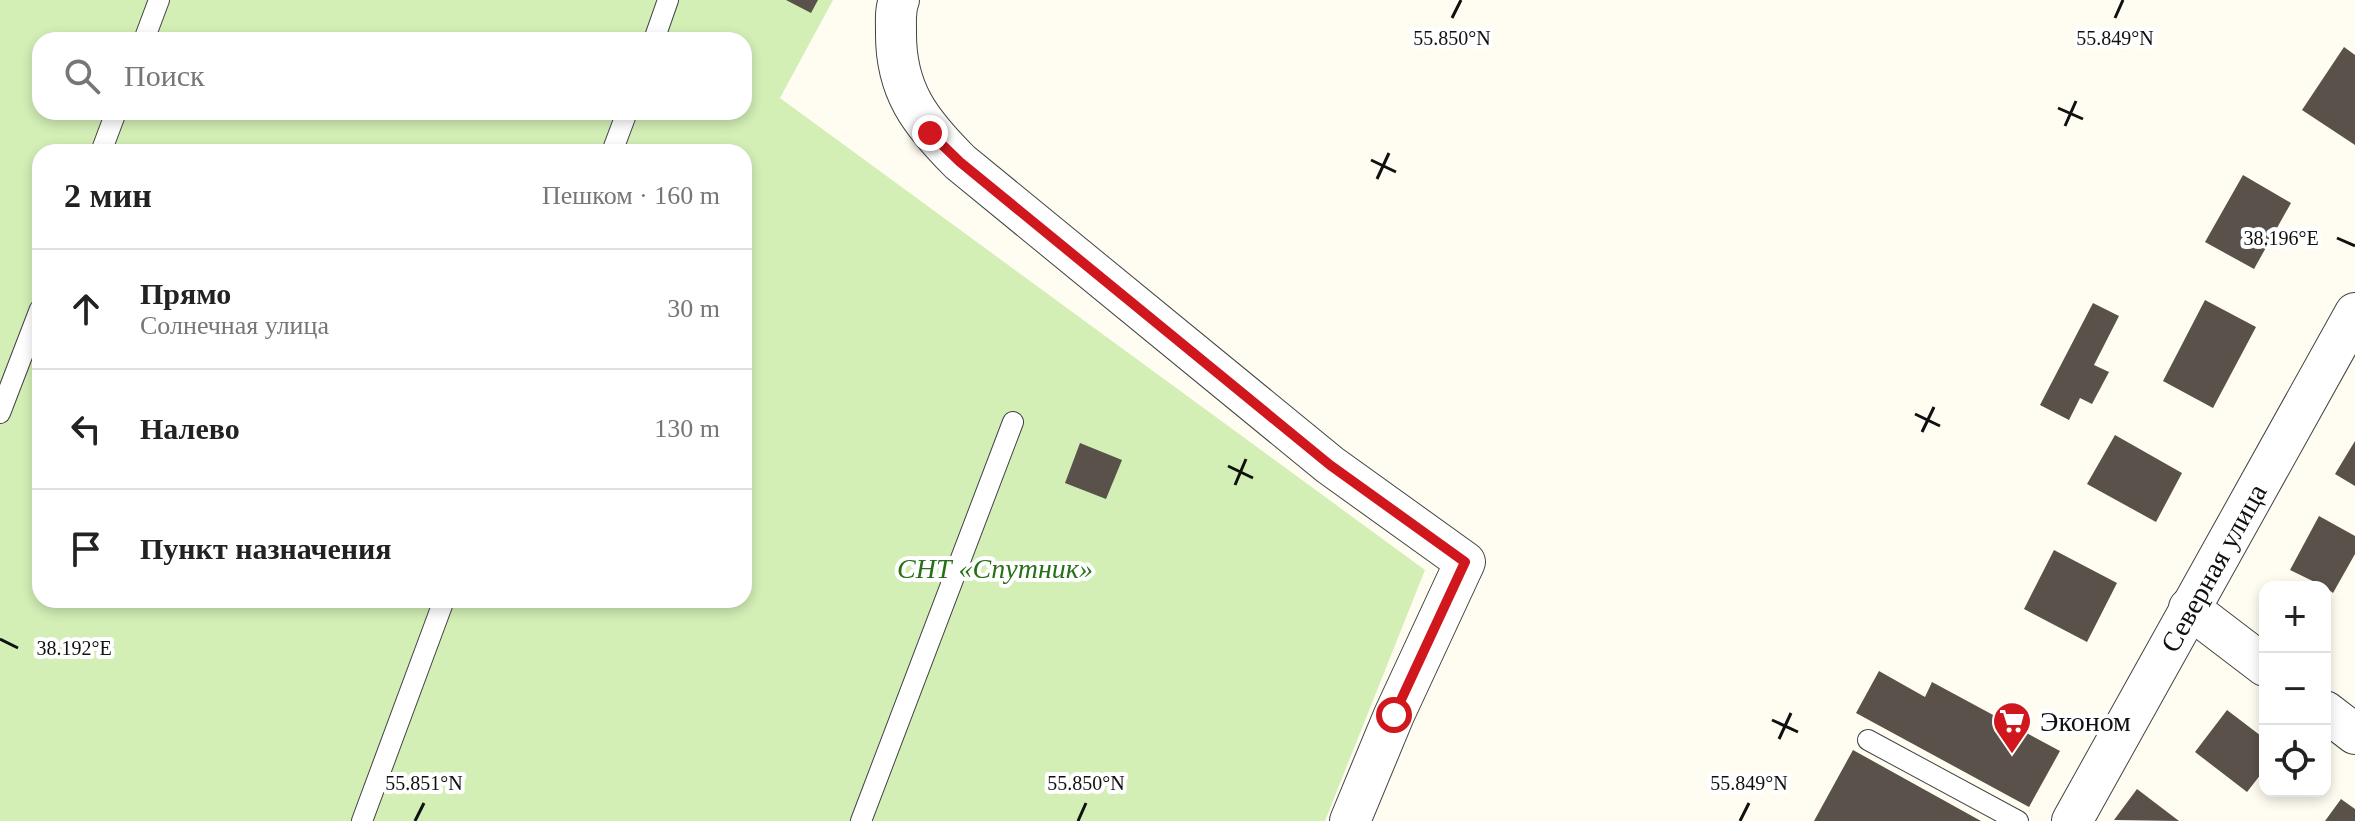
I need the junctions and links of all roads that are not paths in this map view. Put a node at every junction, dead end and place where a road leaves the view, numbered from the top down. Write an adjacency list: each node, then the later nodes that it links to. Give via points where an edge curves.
1 (159, 0): 4 (lane)
2 (668, 0): 5 (lane)
3 (899, 0): 22 (street, via 895,54 906,96 930,133 1330,465 1465,562)
4 (147, 32)
5 (657, 32)
6 (113, 120): 8 (lane)
7 (624, 120): 9 (lane)
8 (104, 144)
9 (615, 144)
10 (2355, 313): 15 (street, Северная улица)
11 (32, 330): 12 (lane)
12 (0, 413)
13 (1013, 422): 21 (lane)
14 (441, 608): 20 (lane)
15 (2189, 608): 16 (street); 24 (street, Северная улица)
16 (2259, 661)
17 (2331, 716): 18 (street)
18 (2355, 734)
19 (1868, 740): 23 (lane)
20 (362, 821)
21 (861, 821)
22 (1350, 821)
23 (2018, 821)
24 (2072, 821)

